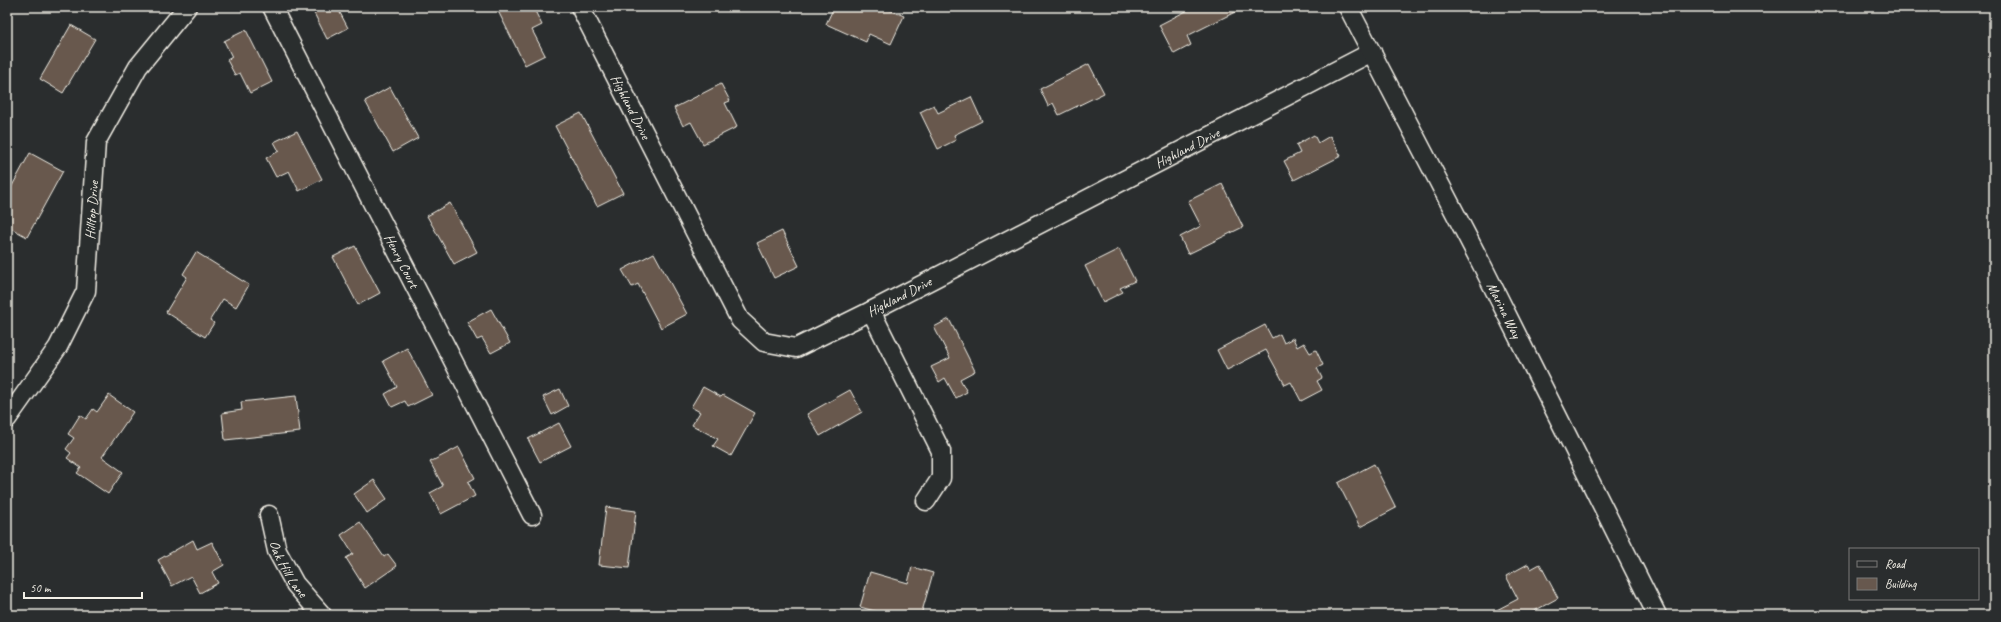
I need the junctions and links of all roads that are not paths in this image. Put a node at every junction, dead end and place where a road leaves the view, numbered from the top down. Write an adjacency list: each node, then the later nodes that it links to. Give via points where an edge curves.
1 (187, 7): 7 (street, Hilltop Drive, via 138,67 96,142 86,291 58,347)
2 (272, 7): 10 (street, Henry Court)
3 (580, 7): 6 (street, Highland Drive, via 740,320 764,342 796,348)
4 (1348, 7): 5 (street, Marina Way)
5 (1372, 52): 6 (street, Highland Drive); 12 (street, Marina Way, via 1487,274)
6 (871, 311): 8 (street, via 941,451 941,478)
7 (7, 419)
8 (926, 501)
9 (269, 514): 11 (street, Oak Hill Lane, via 277,551 295,584)
10 (532, 515)
11 (322, 615)
12 (1657, 615)

